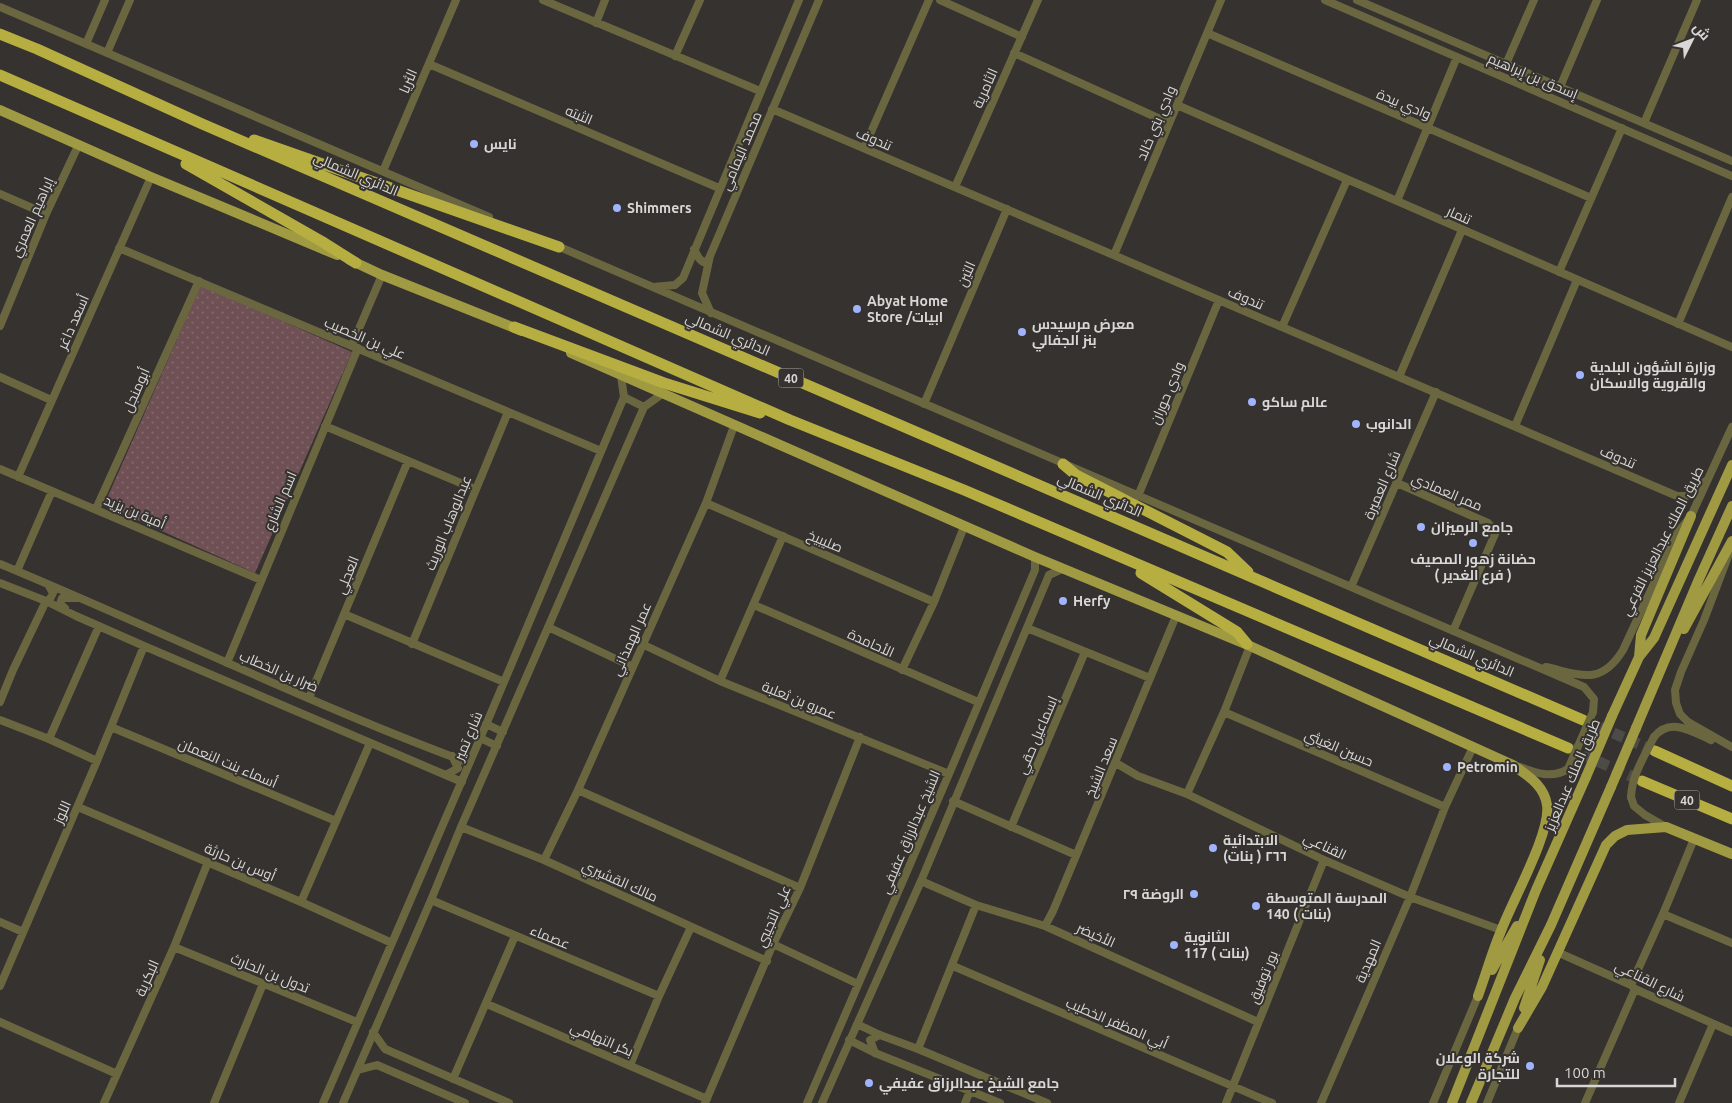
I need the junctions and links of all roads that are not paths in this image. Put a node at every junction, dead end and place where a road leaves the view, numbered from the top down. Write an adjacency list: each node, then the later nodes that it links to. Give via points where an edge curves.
1 (105, 0): 23 (street)
2 (130, 0): 24 (street)
3 (456, 0): 28 (street, الثريا)
4 (543, 0): 19 (street)
5 (605, 0): 19 (street)
6 (700, 0): 26 (street)
7 (798, 0): 32 (street, محمد اليمامي)
8 (819, 0): 34 (street, محمد اليمامي)
9 (929, 0): 43 (street)
10 (940, 0): 22 (street)
11 (1038, 0): 22 (street, الثامرية)
12 (1221, 0): 20 (street, وادي بني خالد)
13 (1325, 0): 27 (street, إسحق بن إبراهيم)
14 (1357, 0): 29 (street, إسحق بن إبراهيم)
15 (1534, 0): 29 (street)
16 (1597, 0): 31 (street)
17 (1697, 0): 38 (street)
18 (0, 7): 23 (street, الدائري الشمالي)
19 (596, 23): 26 (street)
20 (1207, 33): 33 (street, وادي بني خالد); 39 (street, وادي بيدة)
21 (0, 34): 37 (highway, الدائري الشمالي / 40)
22 (1022, 37): 25 (street, الثامرية)
23 (86, 44): 24 (street, الدائري الشمالي)
24 (107, 53): 45 (street, الدائري الشمالي)
25 (1014, 53): 36 (street); 49 (street, الثامرية)
26 (675, 56): 32 (street)
27 (1457, 57): 39 (street); 40 (street, إسحق بن إبراهيم)
28 (429, 64): 45 (street, الثريا); 50 (street, الثبته)
29 (1506, 64): 31 (street, إسحق بن إبراهيم)
30 (0, 76): 41 (highway)
31 (1560, 87): 38 (street, إسحق بن إبراهيم)
32 (760, 91): 50 (street, محمد اليمامي)
33 (1177, 106): 36 (street, وادي بني خالد); 48 (street, تنمار)
34 (772, 109): 43 (street, تندوف); 62 (street, محمد اليمامي)
35 (0, 110): 42 (main road)
36 (1169, 122): 61 (street, وادي بني خالد)
37 (200, 123): 58 (highway, via 281,148); 118 (highway, الدائري الشمالي / 40)
38 (1644, 123): 44 (street, إسحق بن إبراهيم)
39 (1428, 127): 53 (street, وادي بيدة); 54 (street)
40 (1622, 128): 46 (street, إسحق بن إبراهيم); 53 (street)
41 (130, 132): 63 (highway); 87 (highway)
42 (78, 146): 47 (main road); 56 (street, إبراهيم العمري)
43 (864, 148): 49 (street, تندوف)
44 (1732, 161)
45 (383, 172): 58 (street, الدائري الشمالي)
46 (1732, 176)
47 (151, 177): 59 (street, أسعد داغر); 63 (main road)
48 (1347, 180): 54 (street, تنمار); 74 (street)
49 (955, 187): 55 (street, تندوف)
50 (719, 188): 60 (street, محمد اليمامي)
51 (0, 194): 56 (street)
52 (1732, 197): 71 (street)
53 (1592, 198): 64 (street)
54 (1397, 201): 57 (street, تنمار)
55 (1007, 209): 61 (street, تندوف); 84 (street, التين)
56 (46, 214): 72 (street, إبراهيم العمري)
57 (1462, 230): 64 (street, تنمار); 78 (street)
58 (559, 247): 68 (street, الدائري الشمالي)
59 (119, 248): 67 (street, علي بن الخصيب); 83 (street, أسعد داغر)
60 (694, 249): 62 (street, via 703,262 706,263); 68 (street, محمد اليمامي, via 683,278 675,285)
61 (1114, 255): 69 (street, تندوف)
62 (710, 256): 70 (street, محمد اليمامي, via 702,293)
63 (356, 263): 65 (main road)
64 (1559, 272): 66 (street, تنمار)
65 (382, 275): 73 (main road); 75 (street, اسم الشارع)
66 (1577, 280): 71 (street, تنمار); 90 (street)
67 (199, 281): 75 (street, علي بن الخصيب); 105 (street, أبومنجل)
68 (652, 287): 70 (street, الدائري الشمالي)
69 (1220, 300): 74 (street, تندوف); 102 (street, وادي حوران)
70 (712, 313): 84 (street, الدائري الشمالي)
71 (1678, 324): 76 (street, تنمار)
72 (0, 326)
73 (514, 327): 77 (main road); 87 (highway, via 664,383)
74 (1282, 327): 78 (street, تندوف)
75 (355, 347): 86 (street, علي بن الخصيب); 88 (street, اسم الشارع)
76 (1732, 347)
77 (621, 376): 81 (main road); 82 (street)
78 (1399, 376): 80 (street, تندوف)
79 (0, 378): 83 (street)
80 (1436, 392): 90 (street, تندوف); 99 (street, شارع العميرة)
81 (662, 394): 85 (street); 89 (main road)
82 (624, 397): 85 (street); 92 (street, شارع تمير)
83 (51, 400): 97 (street, أسعد داغر)
84 (924, 404): 94 (street, الدائري الشمالي)
85 (644, 407): 131 (street)
86 (508, 412): 92 (street, علي بن الخصيب); 100 (street, عبدالوهاب الوريث)
87 (790, 420): 112 (highway)
88 (325, 426): 93 (street); 119 (street, اسم الشارع)
89 (734, 426): 103 (street, عمر الهمذاني); 107 (main road)
90 (1515, 426): 98 (street, تندوف, via 1677,496 1687,496)
91 (1732, 427): 98 (street, طريق الملك عبدالعزيز الفرعي)
92 (600, 451): 147 (street, شارع تمير)
93 (408, 461): 100 (street); 127 (street, العجلي)
94 (1063, 464): 102 (street, الدائري الشمالي); 118 (highway, via 1076,474 1227,552)
95 (1732, 465): 139 (main road, طريق الملك عبدالعزيز, via 1654,638)
96 (0, 469): 97 (street, أمية بن يزيد)
97 (18, 477): 101 (street, أمية بن يزيد)
98 (1707, 480): 106 (street, طريق الملك عبدالعزيز الفرعي)
99 (1397, 483): 122 (street, شارع العميرة); 133 (street, ممر العمادي, via 1488,523 1494,531)
100 (475, 489): 134 (street, عبدالوهاب الوريث)
101 (52, 490): 105 (street, أمية بن يزيد); 116 (street)
102 (1138, 496): 122 (street, الدائري الشمالي)
103 (706, 503): 108 (street, صليبيخ); 135 (street, عمر الهمذاني)
104 (1732, 506): 144 (main road)
105 (96, 509): 119 (street, أمية بن يزيد)
106 (1692, 516): 139 (main road, via 1641,635); 141 (street, طريق الملك عبدالعزيز الفرعي, via 1678,532 1615,663 1599,674 1587,675)
107 (964, 526): 111 (main road); 125 (street)
108 (783, 536): 125 (street, صليبيخ); 126 (street)
109 (1732, 541): 144 (main road)
110 (1732, 547): 164 (street, via 1675,690 1680,714)
111 (1035, 558): 114 (main road); 115 (street, الشيخ عبدالرزاق عفيفي)
112 (1121, 558): 136 (highway, via 1237,632); 163 (highway)
113 (0, 564): 116 (street, ضرار بن الخطاب)
114 (1062, 569): 117 (street); 129 (main road)
115 (1035, 570): 117 (street); 150 (street, الشيخ عبدالرزاق عفيفي)
116 (17, 571): 121 (street, ضرار بن الخطاب)
117 (1049, 575): 132 (street, الشيخ عبدالرزاق عفيفي)
118 (1253, 577): 153 (highway, الدائري الشمالي / 40)
119 (261, 580): 140 (street, اسم الشارع)
120 (0, 583): 124 (street)
121 (47, 584): 123 (street, ضرار بن الخطاب); 124 (street, via 53,593)
122 (1351, 587): 133 (street, الدائري الشمالي)
123 (82, 598): 128 (street, via 62,598 60,604); 140 (street, ضرار بن الخطاب)
124 (46, 601): 128 (street); 149 (street)
125 (934, 602): 143 (street)
126 (754, 605): 143 (street, الأحامدة); 146 (street)
127 (344, 614): 134 (street); 148 (street, العجلي)
128 (76, 616): 130 (street)
129 (1176, 616): 136 (main road); 145 (street, سعد الشيخ)
130 (99, 626): 137 (street); 159 (street)
131 (548, 628): 142 (street); 156 (street)
132 (1027, 628): 138 (street); 178 (street, الشيخ عبدالرزاق عفيفي)
133 (1452, 631): 141 (street, الدائري الشمالي)
134 (412, 644): 147 (street)
135 (642, 644): 142 (street, عمر الهمذاني); 146 (street, عمرو بن ثعلبة)
136 (1248, 645): 151 (street); 162 (main road)
137 (144, 646): 155 (street, اللوز); 160 (street)
138 (1085, 652): 145 (street); 184 (street, إسماعيل حقي)
139 (1639, 657): 194 (main road, طريق الملك عبدالعزيز, bridge)
140 (227, 663): 148 (street, ضرار بن الخطاب)
141 (1528, 663): 170 (street, الدائري الشمالي, bridge, via 1584,687 1594,699 1593,712 1568,769 1562,773 1539,774)
142 (633, 667): 176 (street, عمر الهمذاني)
143 (902, 670): 150 (street, الأحامدة)
144 (1661, 671): 201 (main road, bridge)
145 (1150, 678): 169 (street, سعد الشيخ)
146 (720, 681): 157 (street, عمرو بن ثعلبة)
147 (504, 682): 154 (street, شارع تمير)
148 (309, 698): 166 (street, ضرار بن الخطاب)
149 (0, 702)
150 (978, 702): 171 (street, الشيخ عبدالرزاق عفيفي)
151 (1224, 712): 177 (street); 179 (street, حسين الغيثي)
152 (0, 720): 159 (street)
153 (1583, 720)
154 (486, 724): 156 (street); 158 (street, شارع تمير)
155 (111, 727): 167 (street, اللوز); 182 (street, أسماء بنت النعمان)
156 (503, 732): 161 (street)
157 (860, 737): 171 (street, عمرو بن ثعلبة); 193 (street, علي التجيبي)
158 (480, 738): 161 (street); 168 (street, شارع تمير)
159 (49, 739): 167 (street)
160 (370, 744): 172 (street); 182 (street)
161 (497, 746): 183 (street)
162 (1473, 746): 170 (main road); 179 (street, المهدية)
163 (1568, 748)
164 (1732, 748): 185 (street, bridge, via 1686,729 1666,727 1654,737 1637,770 1631,797 1634,806)
165 (1655, 750): 175 (highway, 40)
166 (452, 756): 168 (street, ضرار بن الخطاب); 172 (street, via 458,768)
167 (97, 761): 180 (street, اللوز)
168 (470, 763): 174 (street, شارع تمير)
169 (1116, 763): 177 (street, القناعي, via 1138,776); 188 (street, سعد الشيخ)
170 (1513, 765): 204 (main road, via 1539,786 1547,806 1546,822)
171 (949, 774): 215 (street, الشيخ عبدالرزاق عفيفي)
172 (446, 775): 174 (street)
173 (1642, 781): 181 (highway, 40)
174 (462, 782): 207 (street, شارع تمير)
175 (1732, 786)
176 (578, 790): 189 (street, عمر الهمذاني); 193 (street)
177 (1187, 794): 190 (street, القناعي)
178 (953, 801): 184 (street); 192 (street, الشيخ عبدالرزاق عفيفي)
179 (1445, 806): 195 (street, المهدية)
180 (78, 807): 191 (street, أوس بن حارثة); 205 (street, اللوز)
181 (1732, 819)
182 (336, 822): 197 (street)
183 (461, 827): 189 (street, مالك القشيري); 196 (street)
184 (1011, 827): 188 (street)
185 (1666, 828): 186 (main road); 211 (main road, via 1627,830 1606,845)
186 (1694, 839): 187 (main road); 199 (street)
187 (1732, 854)
188 (1076, 855): 202 (street, سعد الشيخ)
189 (544, 860): 203 (street, مالك القشيري)
190 (1324, 860): 195 (street, القناعي); 223 (street, بور توفيق)
191 (208, 862): 197 (street, أوس بن حارثة); 210 (street, البكرية)
192 (921, 880): 198 (street, الأخيضر); 224 (street, الشيخ عبدالرزاق عفيفي)
193 (800, 888): 209 (street, علي التجيبي)
194 (1536, 890): 219 (main road); 259 (main road, طريق الملك عبدالعزيز)
195 (1410, 897): 204 (street, القناعي); 257 (street, المهدية)
196 (431, 900): 206 (street, عصماء); 227 (street)
197 (301, 902): 207 (street, أوس بن حارثة)
198 (976, 905): 202 (street, الأخيضر); 213 (street)
199 (1663, 914): 208 (street); 217 (street)
200 (0, 922): 205 (street)
201 (1551, 925): 226 (main road); 260 (main road, via 1515,998)
202 (1045, 926): 223 (street, الأخيضر)
203 (692, 927): 212 (street, مالك القشيري); 218 (street)
204 (1501, 930): 219 (main road)
205 (23, 932): 216 (street, اللوز)
206 (514, 936): 218 (street, عصماء); 220 (street)
207 (392, 943): 222 (street, شارع تمير)
208 (1732, 943)
209 (774, 944): 212 (street, علي التجيبي); 215 (street)
210 (174, 947): 214 (street, تدول بن الحارث); 237 (street, البكرية)
211 (1557, 952): 217 (street, شارع القناعي); 226 (main road)
212 (766, 961): 242 (street, علي التجيبي)
213 (953, 966): 232 (street); 239 (street, أبي المظفر الخطيب)
214 (263, 984): 222 (street, تدول بن الحارث); 246 (street)
215 (858, 984): 251 (street, الشيخ عبدالرزاق عفيفي)
216 (0, 986)
217 (1633, 987): 225 (street, شارع القناعي); 262 (street)
218 (659, 996): 235 (street)
219 (1478, 996): 258 (street)
220 (487, 1004): 235 (street, بكر التهامي); 238 (street)
221 (0, 1022): 237 (street)
222 (357, 1022): 247 (street, شارع تمير)
223 (1258, 1022): 239 (street, بور توفيق)
224 (857, 1024): 229 (street); 230 (street, الشيخ عبدالرزاق عفيفي)
225 (1713, 1024): 228 (street, شارع القناعي); 263 (street)
226 (1518, 1028): 261 (street)
227 (373, 1032): 231 (street); 236 (street)
228 (1732, 1032)
229 (880, 1035): 232 (street); 233 (street, via 870,1040)
230 (849, 1040): 233 (street); 252 (street, الشيخ عبدالرزاق عفيفي)
231 (385, 1049): 234 (street); 238 (street)
232 (918, 1049): 241 (street)
233 (875, 1053): 240 (street)
234 (377, 1065): 236 (street); 249 (street)
235 (630, 1065): 242 (street, بكر التهامي)
236 (358, 1070): 248 (street)
237 (117, 1074): 245 (street, البكرية)
238 (453, 1079): 250 (street)
239 (1232, 1086): 255 (street, بور توفيق); 256 (street, أبي المظفر الخطيب)
240 (970, 1091): 243 (street); 253 (street)
241 (1029, 1100): 244 (street)
242 (706, 1101)
243 (988, 1101): 254 (street)
244 (1043, 1102)
245 (104, 1103)
246 (214, 1103)
247 (323, 1103)
248 (343, 1103)
249 (465, 1103)
250 (509, 1103)
251 (807, 1103)
252 (822, 1103)
253 (965, 1103)
254 (1000, 1103)
255 (1226, 1103)
256 (1272, 1103)
257 (1321, 1103)
258 (1433, 1103)
259 (1452, 1103)
260 (1471, 1103)
261 (1487, 1103)
262 (1585, 1103)
263 (1679, 1103)

